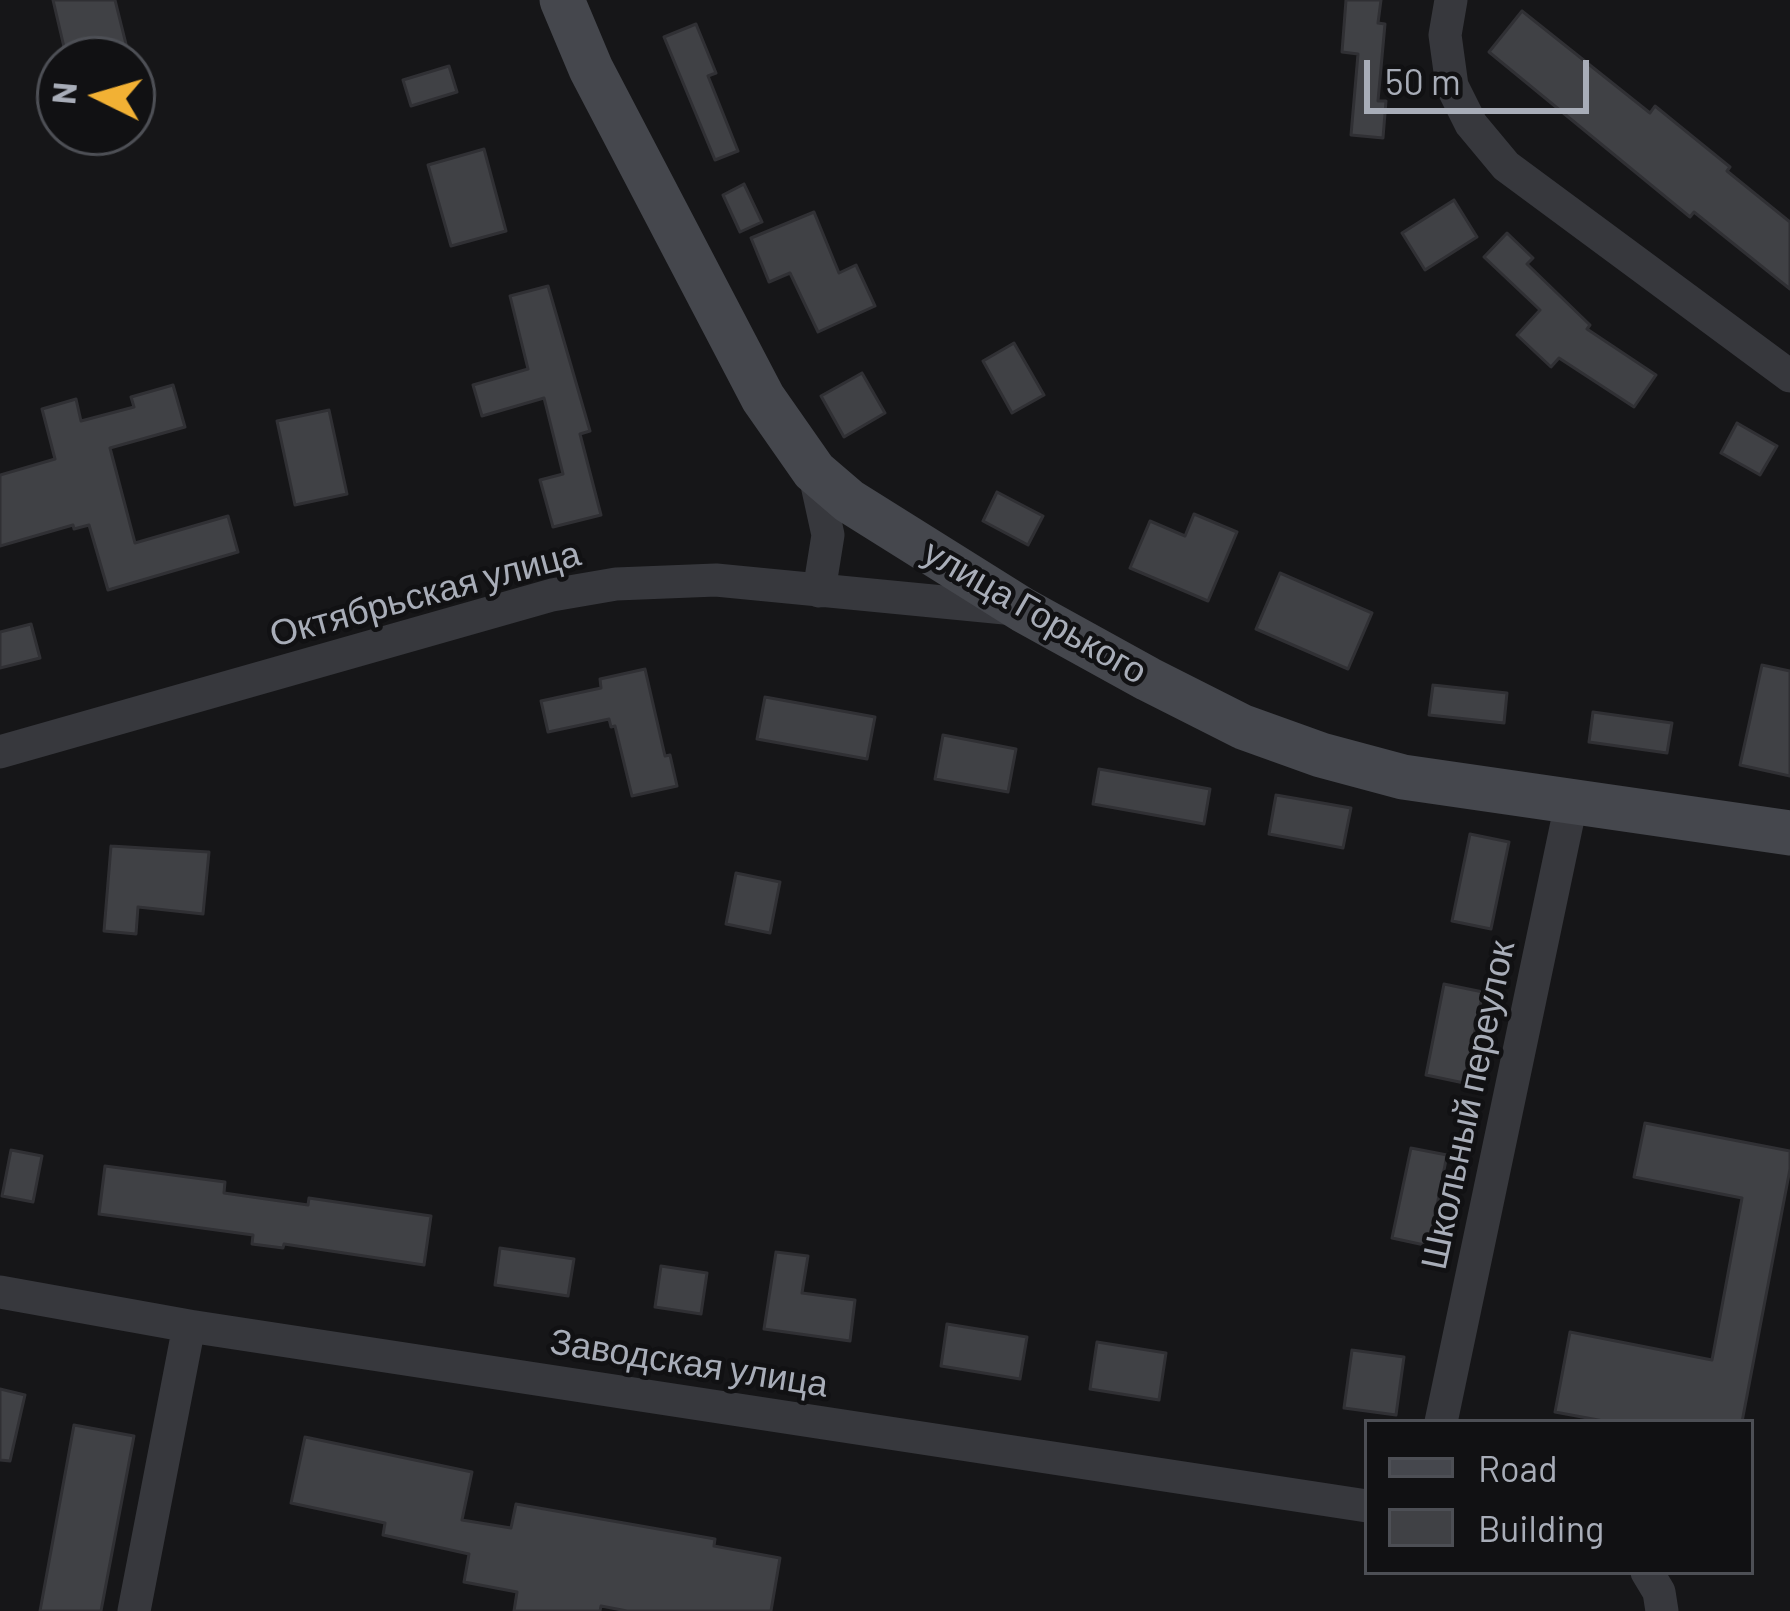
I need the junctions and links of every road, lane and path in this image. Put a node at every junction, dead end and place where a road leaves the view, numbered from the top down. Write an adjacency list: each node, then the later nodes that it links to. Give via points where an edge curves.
1 (562, 0): 4 (main road, улица Горького, via 763,398)
2 (1451, 0): 3 (street, via 1445,35 1452,86 1506,166)
3 (1790, 376)
4 (814, 471): 5 (street, via 828,535); 6 (main road, улица Горького)
5 (819, 591): 6 (street, Октябрьская улица); 7 (street, Октябрьская улица, via 716,580 553,595)
6 (1023, 610): 8 (main road, улица Горького, via 1244,727 1321,755)
7 (0, 752)
8 (1571, 804): 9 (main road, улица Горького); 12 (street, Школьный переулок)
9 (1790, 833)
10 (0, 1292): 11 (street, Заводская улица)
11 (189, 1326): 13 (street, Заводская улица); 15 (street)
12 (1443, 1419)
13 (1364, 1506)
14 (1649, 1575): 16 (street)
15 (134, 1611)
16 (1662, 1611)

